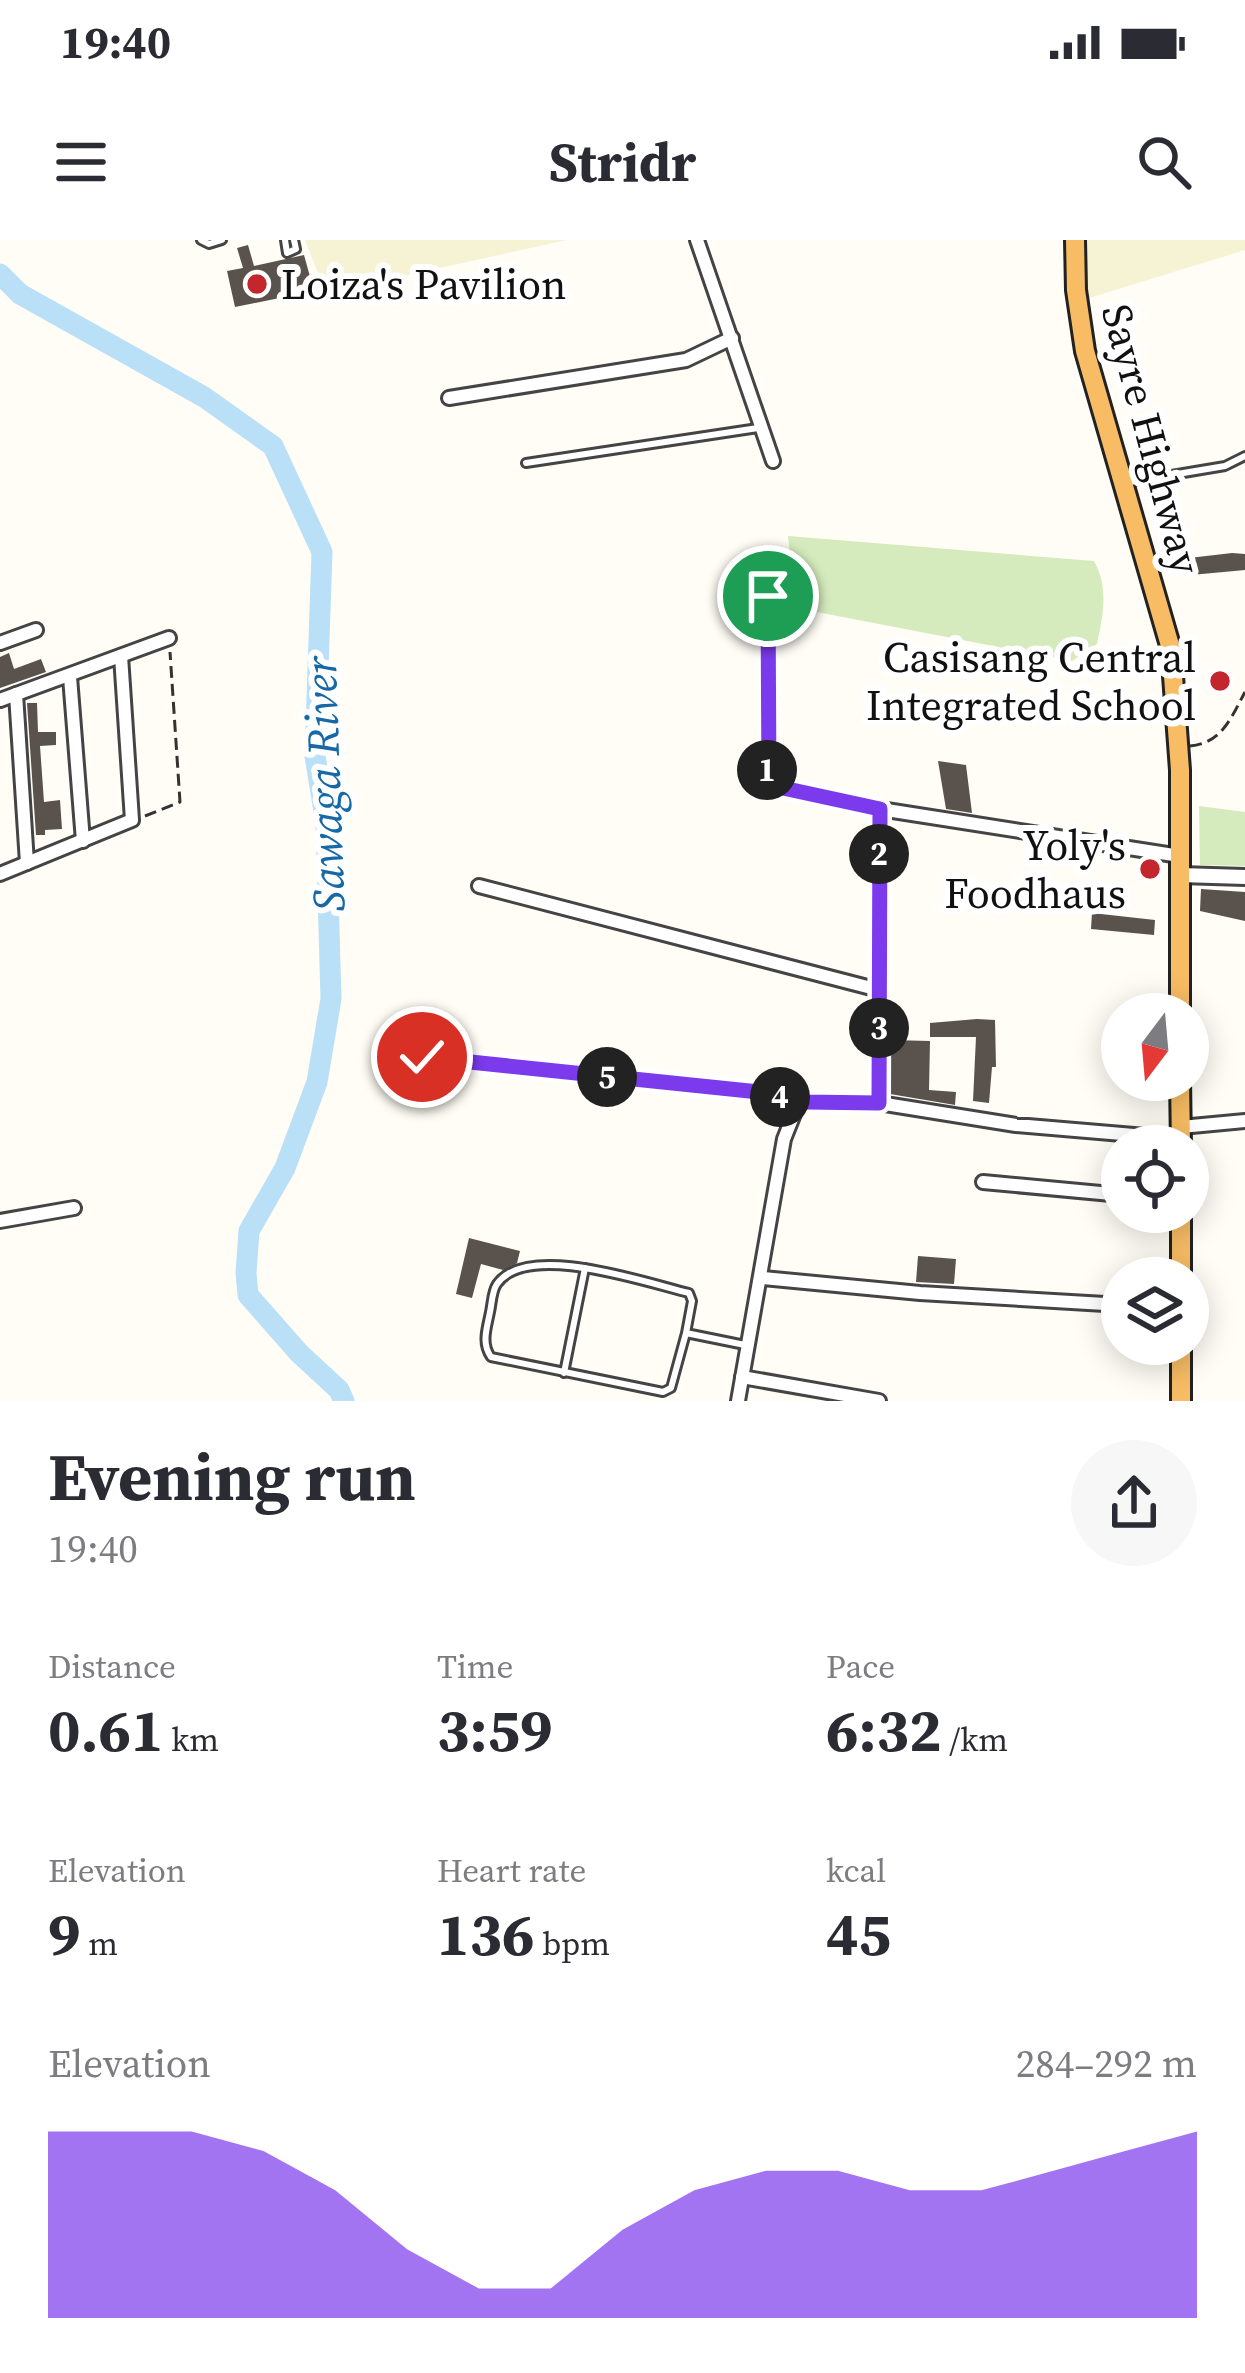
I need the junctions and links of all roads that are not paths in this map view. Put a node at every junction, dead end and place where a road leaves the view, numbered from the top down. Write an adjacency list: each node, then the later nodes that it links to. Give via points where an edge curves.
1 (202, 240): 2 (lane)
2 (222, 240)
3 (698, 240): 5 (street)
4 (1075, 240): 13 (highway, Sayre Highway, via 1079,320)
5 (732, 338): 6 (street, via 686,360); 7 (street)
6 (449, 398)
7 (762, 427): 9 (street); 10 (lane)
8 (1245, 456): 11 (lane)
9 (772, 461)
10 (526, 463)
11 (1235, 463): 12 (lane); 13 (lane)
12 (1245, 465)
13 (1120, 484): 25 (highway, Sayre Highway, via 1167,632)
14 (767, 586): 22 (lane, via 769,785)
15 (36, 630): 17 (street)
16 (169, 638): 18 (street)
17 (0, 643)
18 (122, 656): 19 (street); 23 (street, via 132,820)
19 (70, 677): 20 (street); 23 (street)
20 (16, 694): 21 (street); 24 (street)
21 (0, 700)
22 (880, 809): 25 (street); 29 (street)
23 (83, 841): 24 (street)
24 (27, 863): 26 (street)
25 (1180, 866): 27 (street); 30 (highway, Sayre Highway)
26 (0, 874)
27 (1245, 877)
28 (478, 886): 29 (street)
29 (879, 991): 33 (street)
30 (1180, 993)
31 (422, 1057): 32 (street)
32 (806, 1102): 33 (street); 42 (street, via 784,1139)
33 (879, 1103): 36 (street)
34 (1245, 1121): 35 (street)
35 (1209, 1130)
36 (1101, 1131)
37 (983, 1182): 38 (street)
38 (1101, 1193)
39 (74, 1208): 40 (street)
40 (0, 1221)
41 (585, 1268): 44 (lane, via 689,1293); 47 (lane); 47 (lane, via 542,1263 495,1286 487,1353)
42 (763, 1278): 43 (street); 45 (street)
43 (1101, 1304)
44 (686, 1333): 45 (lane); 47 (lane, via 668,1390)
45 (749, 1346): 48 (street)
46 (1181, 1365): 52 (highway)
47 (564, 1373)
48 (742, 1377): 49 (street); 50 (street)
49 (844, 1398): 51 (street)
50 (738, 1401)
51 (879, 1401)
52 (1181, 1401)

